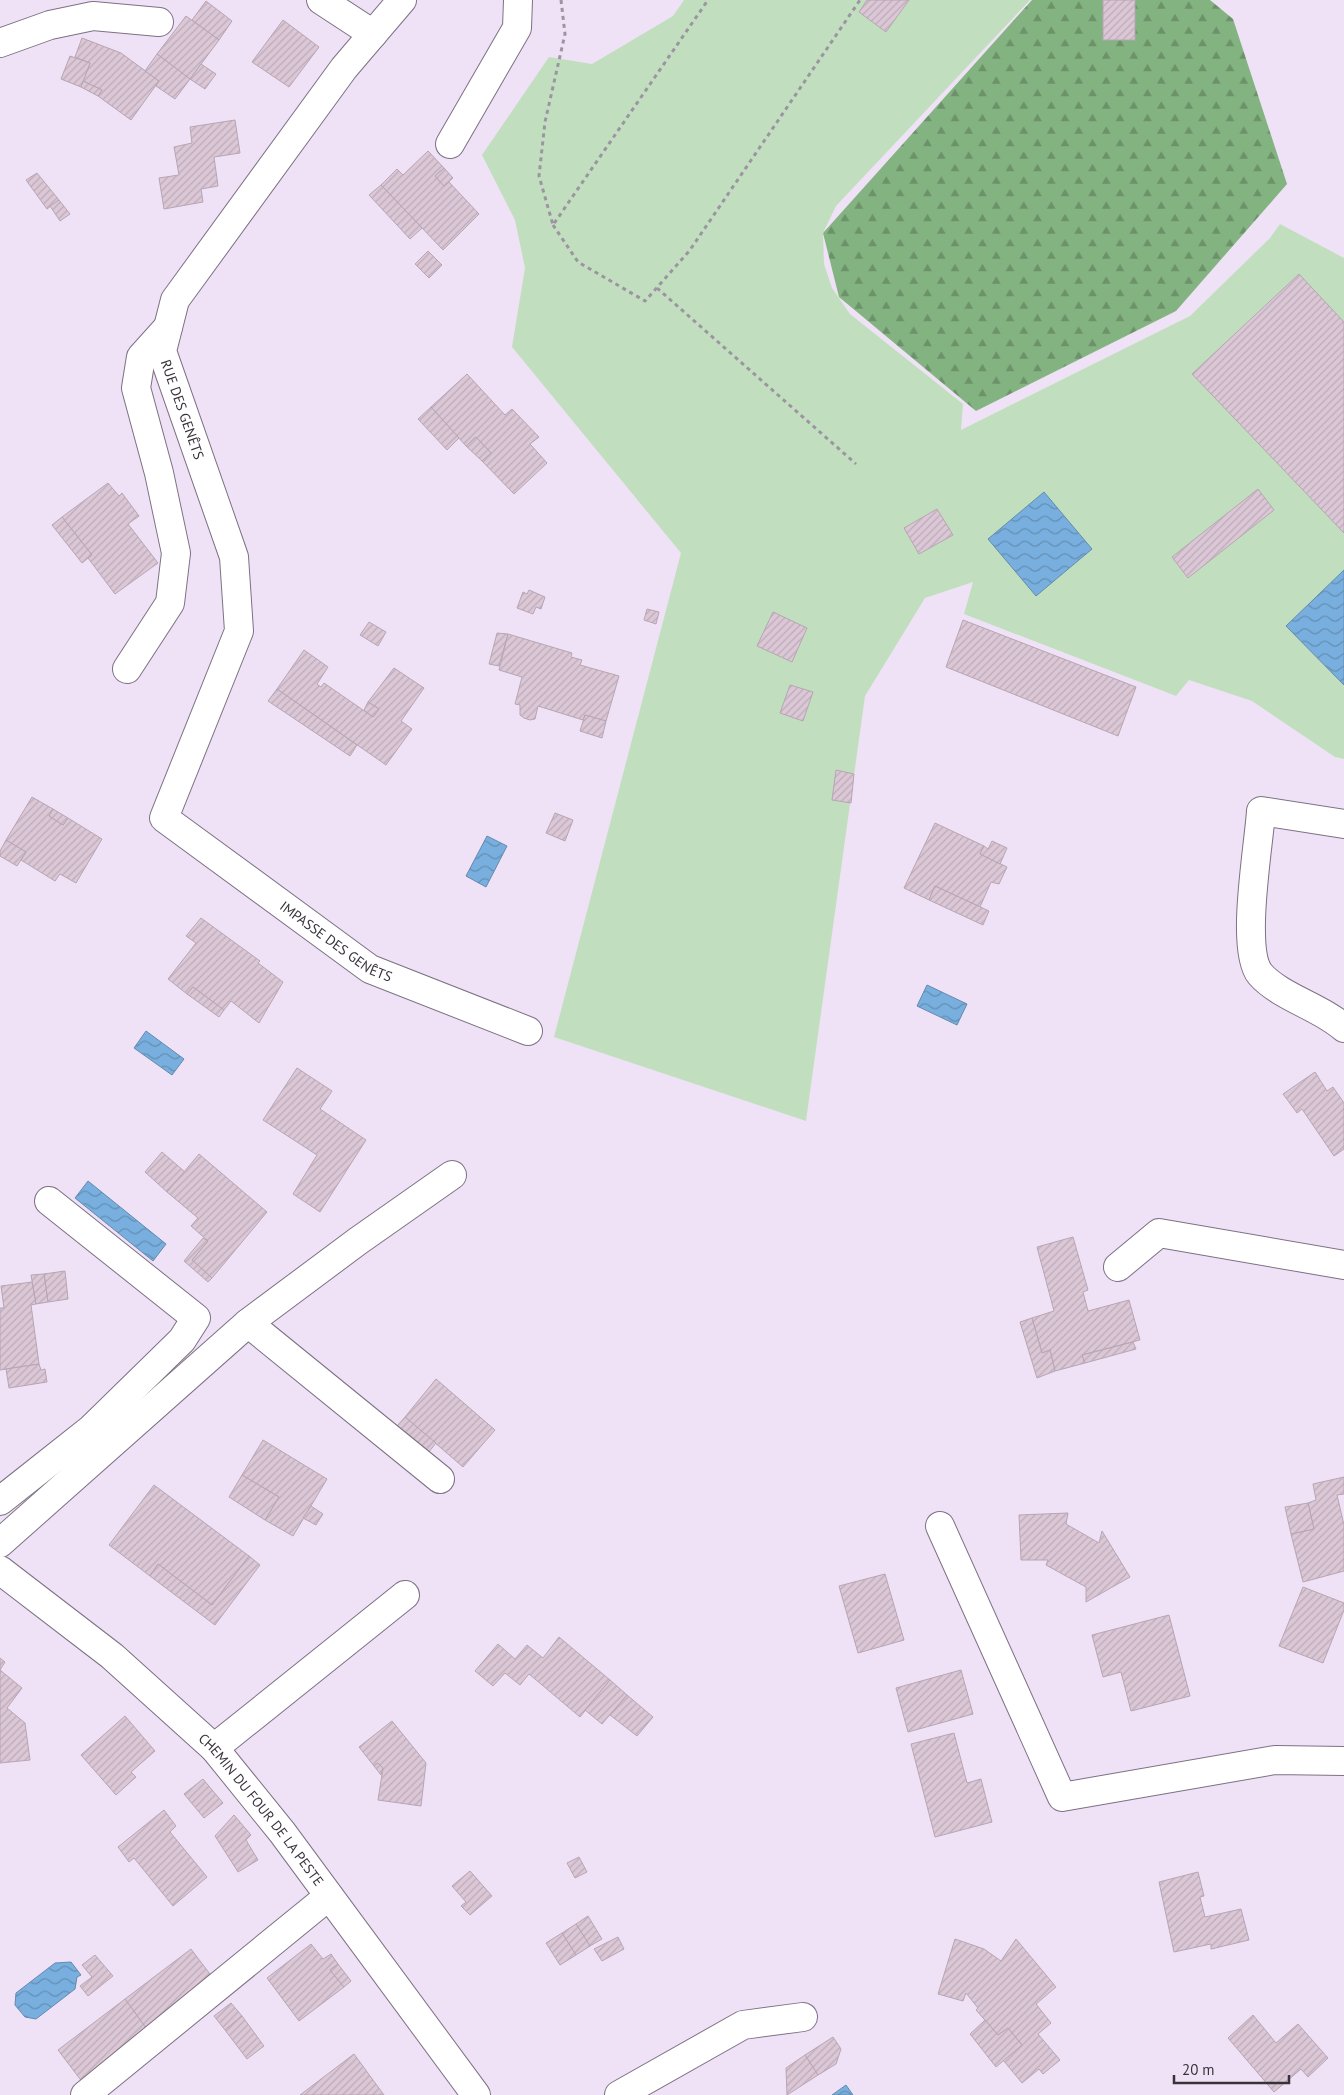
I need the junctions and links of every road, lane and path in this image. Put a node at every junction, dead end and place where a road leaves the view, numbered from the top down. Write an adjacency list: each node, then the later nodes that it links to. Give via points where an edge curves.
1 (321, 0): 8 (street)
2 (402, 0): 8 (street, RUE DES GENÊTS)
3 (518, 0): 10 (street, via 517,28)
4 (561, 0): 11 (path, via 565,34 545,122 539,176)
5 (708, 0): 11 (path)
6 (860, 0): 12 (path, via 690,250)
7 (159, 22): 9 (street, via 93,16 50,25)
8 (373, 34): 13 (street, RUE DES GENÊTS, via 344,68 175,300)
9 (0, 43)
10 (450, 144)
11 (553, 225): 12 (path, via 578,262 645,301)
12 (657, 288): 14 (path)
13 (168, 326): 15 (street, via 141,357 136,388 176,553 170,603); 16 (street, RUE DES GENÊTS, via 162,351 234,557 239,631)
14 (856, 464)
15 (127, 669)
16 (164, 818): 19 (street, IMPASSE DES GENÊTS, via 370,969)
17 (1344, 824): 18 (street, via 1261,811 1250,923 1252,950 1259,973)
18 (1344, 1028)
19 (528, 1031)
20 (452, 1175): 24 (street)
21 (49, 1201): 26 (street, via 196,1318 182,1340 91,1429)
22 (1344, 1265): 23 (street, via 1159,1233)
23 (1118, 1267)
24 (248, 1323): 25 (street); 28 (street)
25 (440, 1479)
26 (0, 1501)
27 (940, 1526): 32 (street, via 1062,1797 1275,1760)
28 (0, 1543)
29 (0, 1570): 31 (street, CHEMIN DU FOUR DE LA PESTE, via 112,1656)
30 (405, 1595): 31 (street)
31 (214, 1748): 33 (street, CHEMIN DU FOUR DE LA PESTE)
32 (1344, 1761)
33 (329, 1896): 35 (street); 36 (street, CHEMIN DU FOUR DE LA PESTE)
34 (803, 2017): 37 (street, via 744,2025)
35 (84, 2095)
36 (476, 2095)
37 (618, 2095)

